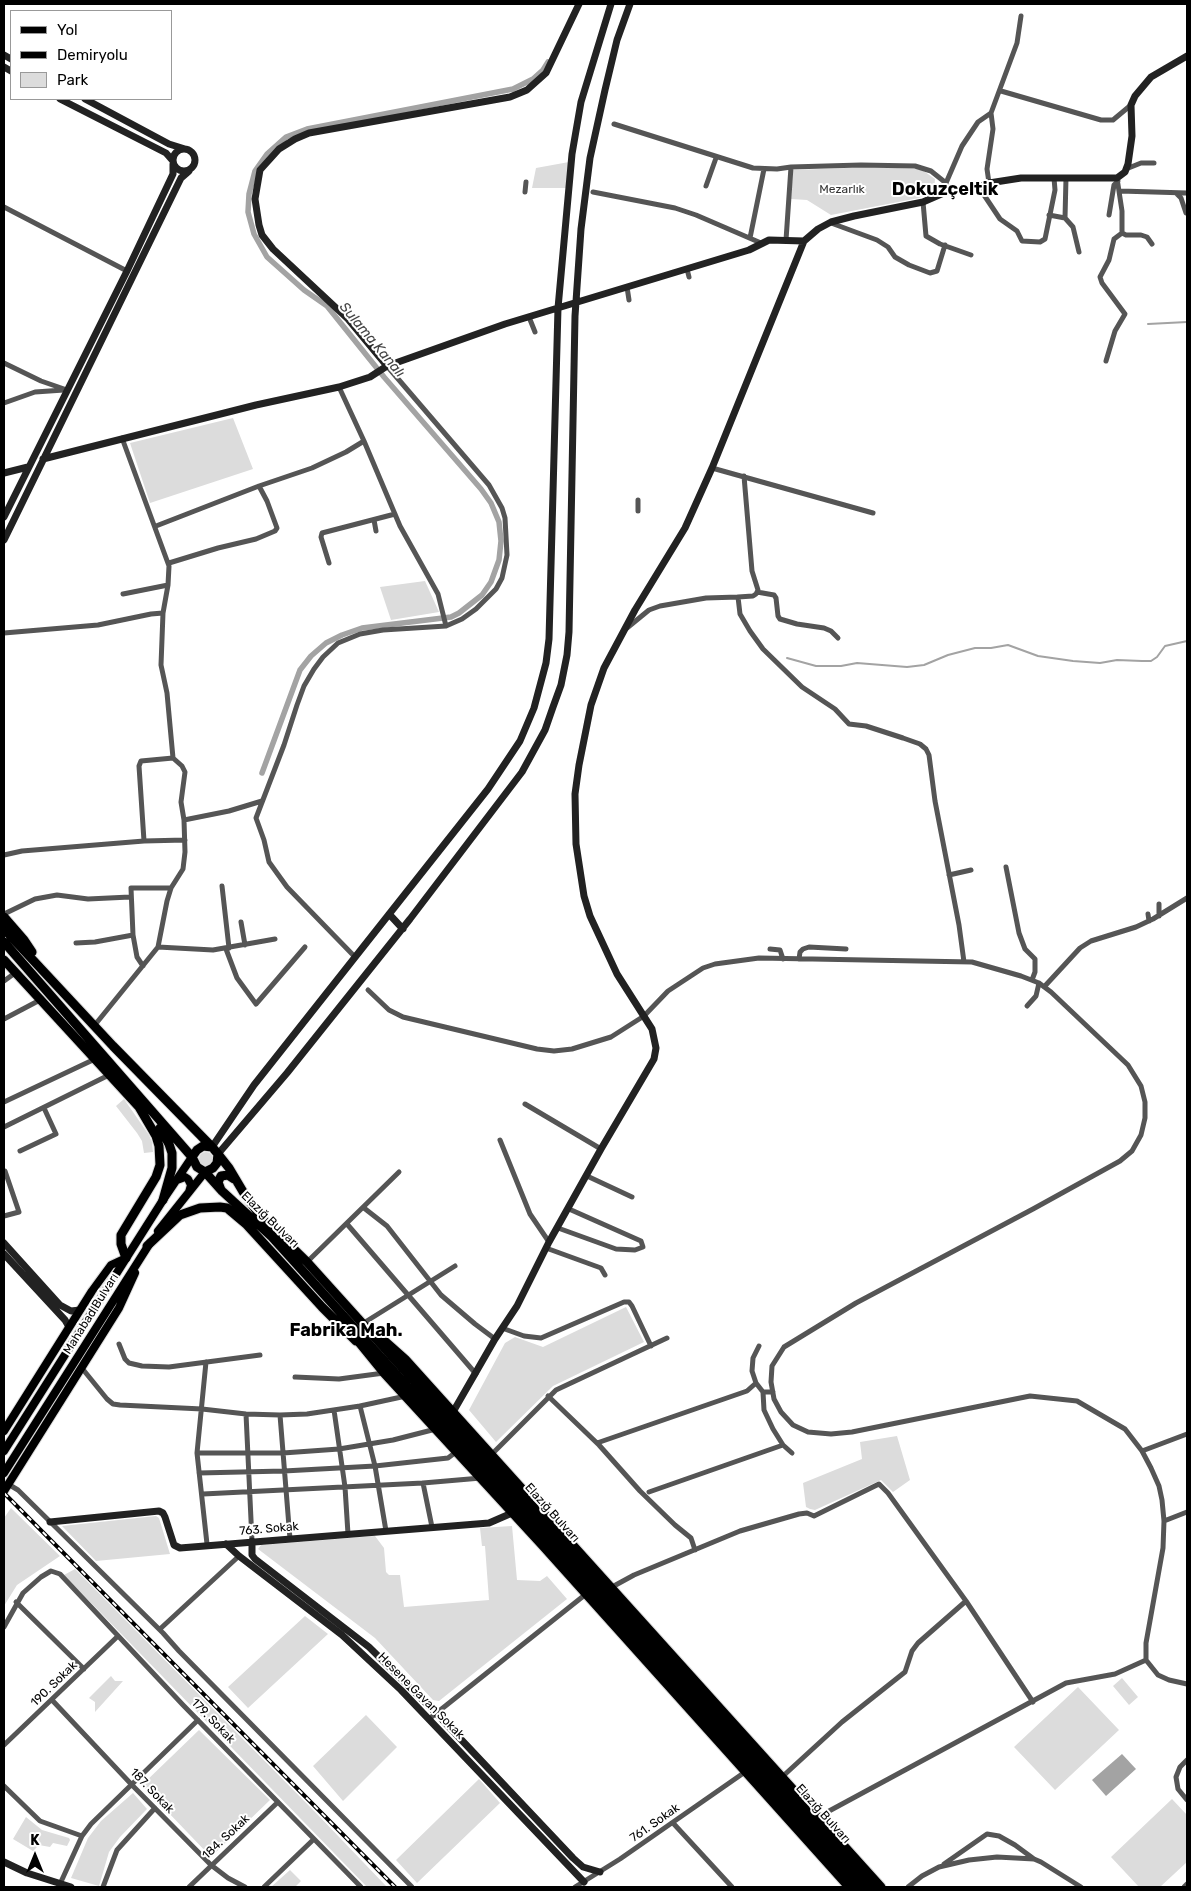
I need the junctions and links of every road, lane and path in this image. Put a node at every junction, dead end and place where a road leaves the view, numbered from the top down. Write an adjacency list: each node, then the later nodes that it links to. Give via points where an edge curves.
1 (579, 4): 61 (street, via 546,73 527,90 510,97 309,133 279,149 260,170 255,199 262,235 273,250 348,319)
2 (611, 4): 56 (street, via 581,102 572,154)
3 (630, 4): 55 (street, via 615,48 590,158 581,229)
4 (1021, 16): 6 (street, via 1017,43)
5 (1187, 56): 9 (street, via 1151,77)
6 (1000, 91): 9 (street, via 1100,120 1113,120); 10 (street)
7 (62, 100): 14 (street, via 166,153)
8 (87, 100): 12 (street, via 169,144)
9 (1131, 105): 18 (street, via 1132,136)
10 (991, 113): 24 (street, via 970,132); 25 (street, via 993,129 986,169)
11 (614, 124): 13 (street)
12 (185, 149): 14 (street, via 178,151); 19 (street, via 196,158)
13 (716, 158): 17 (street); 26 (street)
14 (173, 162): 19 (street, via 178,170); 51 (street, via 173,174)
15 (1154, 163): 18 (street, via 1141,163)
16 (791, 167): 17 (street); 24 (street, via 916,166 931,171); 43 (street)
17 (764, 169): 42 (street)
18 (1126, 170): 22 (street)
19 (189, 171): 67 (street, via 181,178)
20 (1054, 178): 21 (street); 25 (street, via 1021,178); 37 (street, via 1055,190)
21 (1066, 178): 22 (street); 39 (street)
22 (1118, 179): 28 (street); 38 (street)
23 (526, 182): 29 (street)
24 (946, 183): 31 (street)
25 (989, 183): 27 (street)
26 (706, 186)
27 (976, 188): 31 (street); 37 (street, via 1000,219 1017,231 1022,242 1040,242 1045,238)
28 (1120, 191): 32 (street); 41 (street)
29 (525, 192)
30 (593, 192): 42 (street, via 689,212)
31 (946, 192): 34 (street)
32 (1176, 193): 33 (street); 36 (street)
33 (1187, 193)
34 (923, 202): 40 (street); 47 (street, via 926,236)
35 (4, 207): 51 (street)
36 (1186, 213)
37 (1049, 215): 39 (street)
38 (1109, 215)
39 (1065, 218): 48 (street, via 1073,227)
40 (830, 222): 44 (street); 47 (street, via 877,240 888,246 895,257 930,273 937,271)
41 (1122, 233): 46 (street, via 1142,235); 59 (street, via 1114,240 1100,277 1125,314 1115,331)
42 (750, 238): 45 (street)
43 (786, 240): 44 (street); 45 (street)
44 (804, 241): 69 (street)
45 (761, 243): 50 (street, via 749,250)
46 (1152, 244)
47 (945, 246): 49 (street)
48 (1079, 252)
49 (971, 255)
50 (687, 269): 52 (street); 53 (street)
51 (127, 271): 63 (street)
52 (689, 277)
53 (627, 287): 54 (street); 55 (street)
54 (629, 300)
55 (577, 302): 56 (street); 114 (street, via 569,632 560,685 545,730 522,772)
56 (558, 308): 57 (street); 107 (street, via 549,639 534,708 520,740 488,789)
57 (529, 317): 58 (street); 61 (street)
58 (535, 332)
59 (1106, 361)
60 (4, 363): 63 (street)
61 (385, 367): 62 (street); 89 (street, via 485,480 505,518 507,555 496,589 476,610 462,619)
62 (340, 387): 65 (street); 66 (street)
63 (67, 390): 64 (street, via 35,392); 68 (street)
64 (4, 403)
65 (122, 438): 67 (street); 79 (street)
66 (364, 441): 72 (street, via 312,468); 76 (street)
67 (43, 459): 81 (street)
68 (28, 466): 70 (street); 77 (street)
69 (712, 468): 71 (street); 90 (street, via 685,528)
70 (4, 472)
71 (744, 476): 75 (street); 85 (street, via 752,571)
72 (259, 486): 79 (street); 82 (street, via 277,528 274,531)
73 (638, 500): 74 (street)
74 (638, 511)
75 (873, 513)
76 (395, 514): 78 (street); 89 (street, via 438,594)
77 (4, 517)
78 (374, 520): 80 (street); 83 (street, via 322,533)
79 (156, 526): 82 (street)
80 (376, 531)
81 (4, 540)
82 (169, 563): 84 (street)
83 (329, 563)
84 (168, 585): 86 (street); 88 (street)
85 (757, 592): 87 (street, via 753,596); 92 (street, via 776,598 780,619 824,628)
86 (123, 594)
87 (738, 597): 90 (street, via 706,598 660,606 649,610); 101 (street, via 740,614 758,643 802,687 835,709 849,724 866,726 926,748)
88 (163, 614): 91 (street, via 98,626); 93 (street, via 161,665)
89 (446, 623): 94 (street, via 360,634 338,643 329,651 304,686)
90 (623, 631): 142 (street, via 604,668 591,705 575,794 576,844 590,916 617,974)
91 (4, 633)
92 (838, 638)
93 (173, 758): 95 (street, via 185,772 181,802); 96 (street, via 141,761 139,766)
94 (262, 801): 95 (street); 126 (street, via 256,818 269,862 287,887)
95 (184, 820): 97 (street)
96 (144, 840): 97 (street); 98 (street)
97 (185, 840): 103 (street, via 183,870)
98 (4, 855)
99 (1006, 867): 134 (street, via 1019,933 1025,949 1034,958)
100 (971, 870): 101 (street)
101 (948, 875): 130 (street)
102 (222, 886): 122 (street)
103 (170, 888): 104 (street, via 132,886); 120 (street)
104 (130, 897): 109 (street, via 88,899 57,895 35,899); 115 (street)
105 (1187, 898): 110 (street)
106 (1159, 904): 110 (street)
107 (389, 914): 114 (street); 126 (street)
108 (1148, 914): 112 (street)
109 (4, 916): 132 (highway)
110 (1159, 916): 112 (street)
111 (241, 922): 119 (street)
112 (1149, 922): 138 (street, via 1091,941 1080,948)
113 (4, 928): 132 (highway, Elazığ Bulvarı)
114 (403, 929): 154 (street, via 287,1073)
115 (133, 934): 118 (street); 131 (street)
116 (276, 939): 119 (street)
117 (4, 942): 136 (highway)
118 (76, 944)
119 (245, 945): 122 (street)
120 (158, 947): 122 (street); 131 (street)
121 (305, 947): 122 (street, via 256,1004 237,978)
122 (228, 948)
123 (770, 949): 127 (street, via 780,950)
124 (846, 949): 128 (street, via 809,947 800,952)
125 (4, 953): 136 (highway, via 17,968)
126 (355, 957): 154 (street, via 254,1085)
127 (783, 959): 128 (street); 142 (street, via 759,958 704,968 668,991)
128 (799, 959): 130 (street)
129 (4, 960): 133 (highway)
130 (964, 962): 134 (street, via 983,964)
131 (143, 966): 144 (street)
132 (44, 971): 144 (highway, Elazığ Bulvarı)
133 (15, 973): 135 (street); 140 (highway)
134 (1032, 980): 137 (street)
135 (4, 981)
136 (40, 981): 150 (highway)
137 (1039, 983): 138 (street); 141 (street, via 1036,996)
138 (1044, 987): 201 (street, via 1110,1046 1128,1065 1141,1086 1145,1118 1141,1135 1132,1151 1034,1209 856,1303 784,1347 772,1366)
139 (368, 990): 142 (street, via 389,1010 403,1016 546,1050 572,1049 603,1040)
140 (41, 999): 143 (street); 145 (highway)
141 (1026, 1006)
142 (644, 1016): 153 (street, via 655,1037 654,1059)
143 (4, 1019)
144 (94, 1026): 154 (highway, Elazığ Bulvarı)
145 (96, 1060): 146 (highway); 147 (street)
146 (109, 1075): 149 (street); 176 (highway, via 152,1127 161,1156 156,1177 121,1235)
147 (4, 1102)
148 (525, 1104): 153 (street)
149 (44, 1108): 151 (street); 155 (street, via 56,1134)
150 (149, 1108): 156 (highway); 166 (highway, via 172,1154 172,1168)
151 (4, 1127)
152 (500, 1140): 173 (street, via 530,1214)
153 (601, 1149): 160 (street)
154 (215, 1150): 156 (highway, via 207,1146 200,1148); 158 (highway, via 216,1166); 162 (highway, Elazığ Bulvarı)
155 (20, 1151)
156 (192, 1157): 158 (highway, via 197,1167); 161 (main road, Mahabad Bulvarı)
157 (4, 1170): 169 (street, via 19,1212)
158 (205, 1172): 163 (highway, Elazığ Bulvarı); 164 (main road, Mahabad Bulvarı)
159 (400, 1172): 167 (street)
160 (587, 1176): 165 (street); 168 (street)
161 (176, 1181): 164 (main road, via 188,1179); 166 (main road, Mahabad Bulvarı)
162 (236, 1181): 163 (highway, via 223,1175 218,1182); 177 (highway, Elazığ Bulvarı, via 262,1218)
163 (222, 1191): 182 (highway, Elazığ Bulvarı, via 272,1237)
164 (188, 1194): 174 (main road, Mahabad Bulvarı)
165 (632, 1197)
166 (163, 1200): 176 (main road, Mahabad Bulvarı)
167 (364, 1208): 170 (street); 180 (street, via 387,1226)
168 (569, 1209): 171 (street); 171 (street, via 641,1241 643,1247 616,1249)
169 (4, 1216)
170 (347, 1224): 177 (street); 181 (street)
171 (558, 1228): 173 (street)
172 (4, 1244): 183 (street, via 60,1305 71,1311)
173 (548, 1245): 179 (street, via 600,1268); 186 (street)
174 (148, 1246): 190 (highway, via 180,1215 200,1208 227,1208); 195 (main road, via 119,1308); 229 (main road, Mahabad Bulvarı)
175 (4, 1254): 185 (street)
176 (126, 1258): 183 (main road, via 111,1265); 217 (main road, Mahabad Bulvarı)
177 (307, 1262): 184 (highway, Elazığ Bulvarı)
178 (455, 1266): 180 (street)
179 (605, 1275)
180 (431, 1282): 181 (street); 188 (street, via 457,1310)
181 (410, 1296): 184 (street); 197 (street)
182 (325, 1297): 190 (highway); 299 (highway, Elazığ Bulvarı)
183 (80, 1310): 185 (main road)
184 (362, 1324): 207 (highway, via 405,1358); 300 (highway, Elazığ Bulvarı)
185 (69, 1328): 211 (main road)
186 (502, 1328): 188 (street); 191 (street, via 541,1338 629,1302)
187 (667, 1338): 191 (street)
188 (495, 1339): 197 (street)
189 (119, 1344): 194 (street, via 129,1363 142,1366)
190 (361, 1346): 196 (highway)
191 (651, 1346): 203 (street)
192 (759, 1346): 199 (street, via 753,1358 752,1371)
193 (260, 1355): 194 (street)
194 (206, 1362): 205 (street)
195 (81, 1367): 205 (street, via 113,1404); 234 (main road)
196 (384, 1373): 198 (street, via 339,1379); 202 (highway)
197 (476, 1374): 207 (street)
198 (295, 1377)
199 (756, 1383): 200 (street); 213 (street, via 747,1390)
200 (763, 1392): 201 (street); 215 (street, via 764,1410)
201 (772, 1392): 218 (street, via 781,1412 793,1425 808,1432 831,1434 1030,1396 1078,1401 1125,1429)
202 (406, 1396): 204 (street); 210 (highway)
203 (548, 1396): 213 (street); 224 (street)
204 (360, 1406): 206 (street); 214 (street)
205 (202, 1409): 208 (street); 220 (street)
206 (334, 1410): 209 (street); 216 (street)
207 (453, 1412): 224 (highway)
208 (246, 1414): 209 (street); 221 (street)
209 (280, 1415): 222 (street)
210 (436, 1429): 214 (street); 219 (highway)
211 (4, 1430)
212 (1187, 1434): 218 (street)
213 (597, 1443): 251 (street, via 640,1491 691,1538)
214 (370, 1444): 216 (street); 225 (street)
215 (783, 1445): 223 (street); 238 (street)
216 (339, 1449): 222 (street); 226 (street)
217 (4, 1451)
218 (1142, 1451): 242 (street, via 1159,1486)
219 (456, 1452): 225 (street, via 448,1458); 231 (highway)
220 (197, 1453): 221 (street); 230 (street)
221 (248, 1453): 222 (street); 227 (street)
222 (283, 1453): 228 (street)
223 (792, 1453)
224 (492, 1454): 253 (highway)
225 (375, 1466): 226 (street); 233 (street)
226 (342, 1468): 228 (street); 235 (street)
227 (248, 1471): 228 (street); 230 (street); 237 (street)
228 (284, 1472): 236 (street)
229 (4, 1473)
230 (199, 1473): 239 (street)
231 (480, 1478): 232 (street); 241 (highway)
232 (423, 1484): 233 (street); 244 (street)
233 (379, 1485): 235 (street); 245 (street)
234 (6, 1487): 243 (street, via 18,1490)
235 (345, 1487): 236 (street); 246 (street)
236 (286, 1490): 237 (street); 247 (street)
237 (248, 1492): 239 (street); 248 (street)
238 (650, 1492)
239 (203, 1494): 249 (street)
240 (1187, 1512): 242 (street)
241 (512, 1513): 244 (street, 763. Sokak, via 489,1523); 254 (highway)
242 (1164, 1521): 260 (street)
243 (50, 1522): 249 (street, 763. Sokak, via 159,1511 163,1513 174,1545 180,1548); 258 (street)
244 (432, 1527): 245 (street, 763. Sokak)
245 (386, 1531): 246 (street, 763. Sokak)
246 (348, 1534): 247 (street, 763. Sokak)
247 (290, 1538): 248 (street, 763. Sokak)
248 (252, 1541): 250 (street, 763. Sokak); 265 (street, via 255,1559 370,1647)
249 (207, 1544): 250 (street, 763. Sokak)
250 (226, 1544): 252 (street, Hesene Gavan Sokak)
251 (695, 1550): 253 (street); 255 (street, via 740,1531 787,1517 807,1513 814,1516 879,1484)
252 (239, 1556): 258 (street); 267 (street, Hesene Gavan Sokak, via 342,1635)
253 (612, 1587): 271 (highway)
254 (586, 1594): 265 (street); 270 (highway)
255 (966, 1601): 264 (street); 271 (street, via 918,1643 905,1672 842,1722)
256 (16, 1602): 257 (street); 259 (street, 179. Sokak, via 22,1593 51,1571 60,1574); 261 (street)
257 (4, 1628)
258 (160, 1629): 295 (street)
259 (118, 1636): 261 (street, 190. Sokak); 266 (street, 179. Sokak)
260 (1146, 1660): 262 (street, via 1158,1675); 264 (street, via 1115,1674 1066,1683)
261 (84, 1669): 263 (street, 190. Sokak)
262 (1187, 1684)
263 (52, 1700): 268 (street, 190. Sokak); 272 (street, 187. Sokak)
264 (1033, 1702): 277 (street)
265 (437, 1714): 267 (street); 285 (street, via 573,1858)
266 (198, 1720): 272 (street); 275 (street, 179. Sokak)
267 (430, 1720): 286 (street, Hesene Gavan Sokak)
268 (4, 1745)
269 (1187, 1760): 274 (street, via 1176,1776 1178,1789)
270 (745, 1772): 278 (street, 761. Sokak); 298 (highway)
271 (782, 1777): 277 (highway)
272 (132, 1785): 276 (street, 187. Sokak); 279 (street)
273 (4, 1786): 279 (street, via 40,1820)
274 (1187, 1800)
275 (278, 1802): 280 (street, 179. Sokak); 283 (street, 184. Sokak)
276 (155, 1808): 283 (street, 187. Sokak); 290 (street, via 116,1850)
277 (818, 1817): 301 (highway)
278 (673, 1823): 285 (street, 761. Sokak); 297 (street)
279 (82, 1836): 287 (street)
280 (314, 1839): 293 (street); 294 (street, 179. Sokak)
281 (1034, 1859): 284 (street, via 982,1858); 284 (street, via 999,1836 987,1834); 303 (street)
282 (4, 1862): 287 (street)
283 (211, 1865): 291 (street, 184. Sokak); 292 (street, 187. Sokak)
284 (939, 1867): 302 (street)
285 (600, 1872): 286 (street, 761. Sokak)
286 (584, 1882): 296 (street, 761. Sokak)
287 (60, 1884): 289 (street)
288 (1187, 1884): 304 (street)
289 (71, 1887)
290 (103, 1887)
291 (189, 1887)
292 (245, 1887)
293 (264, 1887)
294 (361, 1887)
295 (412, 1887)
296 (575, 1887)
297 (732, 1887)
298 (849, 1887)
299 (860, 1887)
300 (871, 1887)
301 (881, 1887)
302 (908, 1887)
303 (1081, 1887)
304 (1184, 1887)

